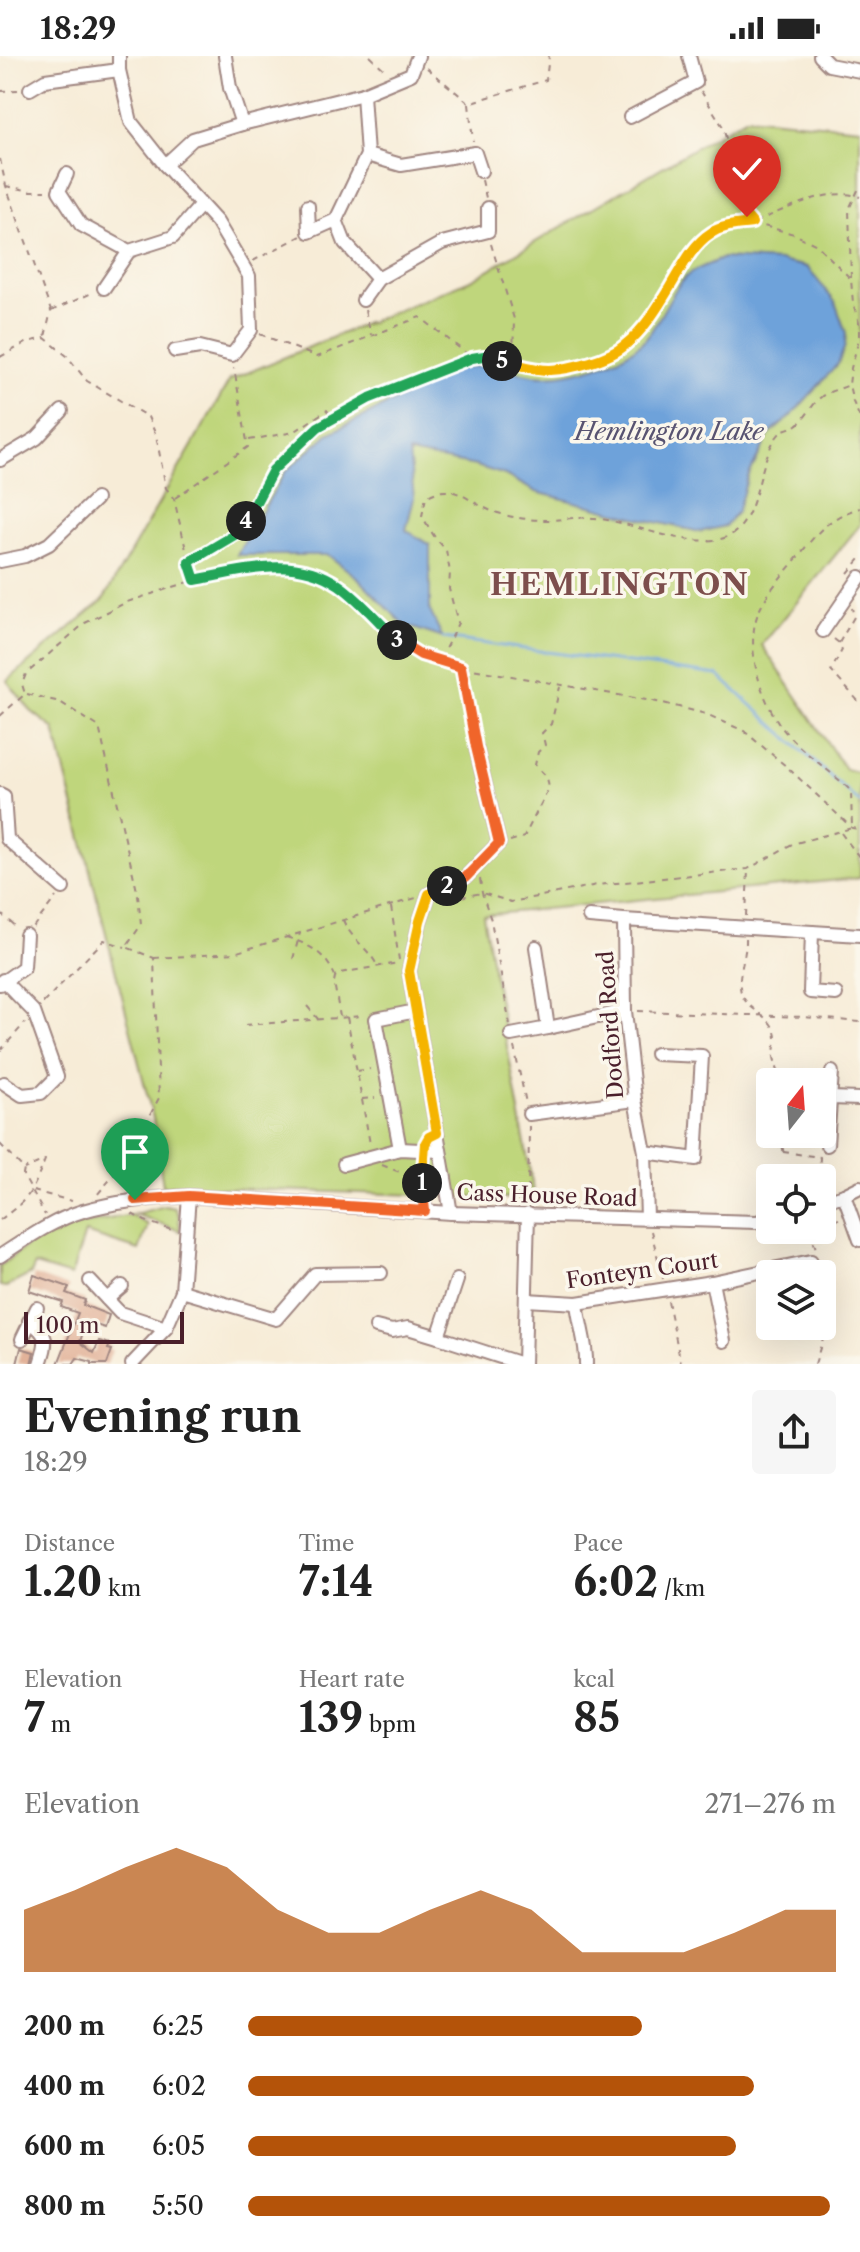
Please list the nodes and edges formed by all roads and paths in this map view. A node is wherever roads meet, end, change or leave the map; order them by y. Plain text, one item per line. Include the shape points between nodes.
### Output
1 (119, 56) edge
2 (225, 56) edge
3 (370, 56) edge
4 (549, 56) edge
5 (689, 56) edge
6 (820, 56) edge
7 (418, 58) edge
8 (119, 70) junction
9 (860, 71) edge
10 (395, 80) junction
11 (696, 82) junction
12 (30, 89) joint
13 (0, 91) edge
14 (363, 94) junction
15 (469, 103) junction
16 (630, 117) dead end
17 (242, 124) junction
18 (475, 153) junction
19 (367, 155) junction
20 (0, 159) edge
21 (165, 165) junction
22 (481, 171) joint
23 (67, 174) dead end
24 (6, 186) junction
25 (860, 186) edge
26 (59, 191) junction
27 (854, 195) junction
28 (860, 197) edge
29 (201, 205) junction
30 (308, 206) dead end
31 (488, 208) joint
32 (336, 220) junction
33 (752, 223) junction
34 (488, 231) junction
35 (309, 232) junction
36 (129, 251) junction
37 (243, 266) junction
38 (378, 279) junction
39 (851, 279) junction
40 (104, 288) joint
41 (363, 300) joint
42 (51, 311) junction
43 (251, 330) junction
44 (371, 336) junction
45 (45, 338) junction
46 (175, 351) dead end
47 (232, 355) junction
48 (0, 357) edge
49 (472, 358) junction
50 (513, 364) junction
51 (849, 385) junction
52 (62, 411) dead end
53 (332, 418) junction
54 (860, 418) edge
55 (247, 441) junction
56 (0, 460) edge
57 (96, 499) dead end
58 (174, 499) junction
59 (860, 508) edge
60 (0, 561) edge
61 (189, 562) junction
62 (860, 577) edge
63 (195, 580) junction
64 (823, 631) joint
65 (440, 661) junction
66 (461, 667) junction
67 (560, 686) junction
68 (25, 694) junction
69 (860, 703) edge
70 (0, 716) edge
71 (476, 747) joint
72 (0, 794) edge
73 (2, 818) edge
74 (852, 828) junction
75 (860, 829) edge
76 (840, 831) junction
77 (499, 843) junction
78 (860, 858) edge
79 (748, 869) junction
80 (63, 888) joint
81 (429, 894) junction
82 (0, 913) edge
83 (589, 917) dead end
84 (343, 920) junction
85 (624, 920) junction
86 (746, 928) junction
87 (812, 932) junction
88 (300, 933) junction
89 (26, 935) junction
90 (860, 935) edge
91 (286, 937) junction
92 (298, 941) junction
93 (126, 947) junction
94 (536, 947) dead end
95 (154, 958) junction
96 (293, 959) dead end
97 (412, 961) junction
98 (378, 966) junction
99 (335, 977) junction
100 (2, 982) edge
101 (836, 994) dead end
102 (307, 1006) dead end
103 (416, 1011) junction
104 (625, 1011) junction
105 (34, 1012) junction
106 (763, 1016) junction
107 (347, 1017) junction
108 (341, 1018) junction
109 (376, 1019) junction
110 (319, 1020) junction
111 (860, 1022) edge
112 (245, 1025) dead end
113 (548, 1028) junction
114 (511, 1035) dead end
115 (0, 1051) edge
116 (656, 1054) dead end
117 (779, 1068) edge
118 (370, 1069) dead end
119 (356, 1072) junction
120 (4, 1083) dead end
121 (375, 1098) dead end
122 (836, 1098) edge
123 (361, 1099) junction
124 (860, 1099) edge
125 (635, 1100) junction
126 (529, 1114) dead end
127 (0, 1144) edge
128 (783, 1148) edge
129 (400, 1149) junction
130 (424, 1150) junction
131 (440, 1151) junction
132 (645, 1152) junction
133 (372, 1157) junction
134 (344, 1164) dead end
135 (820, 1164) edge
136 (24, 1169) junction
137 (422, 1181) junction
138 (860, 1187) edge
139 (33, 1191) junction
140 (844, 1195) junction
141 (189, 1196) junction
142 (836, 1198) edge
143 (82, 1211) junction
144 (425, 1211) junction
145 (451, 1213) junction
146 (132, 1214) dead end
147 (528, 1214) junction
148 (852, 1215) junction
149 (647, 1218) junction
150 (0, 1220) edge
151 (836, 1220) edge
152 (756, 1222) edge
153 (50, 1225) junction
154 (187, 1235) junction
155 (860, 1240) edge
156 (815, 1244) edge
157 (0, 1256) edge
158 (381, 1273) dead end
159 (756, 1273) edge
160 (457, 1280) dead end
161 (90, 1281) dead end
162 (712, 1282) junction
163 (122, 1286) dead end
164 (182, 1291) junction
165 (107, 1299) junction
166 (526, 1300) junction
167 (577, 1303) junction
168 (37, 1308) dead end
169 (29, 1321) junction
170 (376, 1327) dead end
171 (166, 1328) junction
172 (438, 1337) junction
173 (22, 1339) dead end
174 (724, 1341) dead end
175 (40, 1364) edge
176 (132, 1364) edge
177 (523, 1364) edge
178 (586, 1364) edge
179 (815, 1364) edge

1 - 8 street
2 - 17 street
3 - 10 path
4 - 15 path via 546,80
5 - 11 street
6 - 9 street via 829,65
7 - 10 street via 411,74
7 - 15 path
8 - 12 street via 45,80
8 - 21 street via 131,122
10 - 14 street
11 - 16 street
11 - 33 path via 723,127
12 - 13 path
14 - 17 street
14 - 19 street
15 - 18 path
17 - 21 street via 193,139
18 - 19 street via 401,165
18 - 22 street
19 - 32 street
20 - 24 path
21 - 29 street
22 - 31 path
23 - 26 street
24 - 26 path
24 - 42 path
25 - 27 path
26 - 36 street via 81,225
27 - 28 path
27 - 33 path via 820,198
27 - 39 path via 849,209
29 - 36 street via 173,237
29 - 37 street
30 - 35 street
31 - 34 street
32 - 35 street
32 - 38 street via 345,243
33 - 39 path via 817,245
33 - 50 path via 710,233 624,347 550,370
34 - 38 street via 442,243
34 - 50 path via 514,319
35 - 37 path
36 - 40 street
37 - 43 street via 249,276
38 - 41 street
39 - 51 path via 859,339
40 - 42 path
41 - 44 path
42 - 45 path
43 - 44 path via 317,357
43 - 47 street
44 - 49 path via 420,317
45 - 48 path
45 - 58 path via 87,381 148,417 166,488
46 - 47 street via 200,347
47 - 55 path
49 - 50 path
49 - 53 path
51 - 54 path
51 - 65 path via 822,396 796,426 782,431 746,520 735,534 717,540 688,540 597,518 516,518 474,504 459,492 438,490 426,497 422,516 446,550 458,623
52 - 56 street via 37,438
53 - 55 path via 327,410 294,432
53 - 61 path via 273,470 238,533
55 - 58 path via 248,447
57 - 60 street via 49,544
58 - 61 path
59 - 74 path via 826,523 774,585 758,611 752,652 769,708 788,734 851,791
61 - 63 path
62 - 64 street
63 - 65 path via 267,566 312,572 339,585 399,642
63 - 68 path via 127,602 85,623 26,674
64 - 69 path via 842,650 831,671
65 - 66 path
66 - 67 path
66 - 71 path
67 - 74 path via 663,703 744,731
67 - 77 path via 535,765 547,777 549,788 524,837
68 - 70 path
68 - 93 path via 60,702 99,727 138,895 141,925
71 - 77 street
72 - 73 street
73 - 80 street via 7,839
74 - 75 path
74 - 76 path
76 - 78 path
76 - 79 path via 792,844
77 - 81 street via 466,877
79 - 81 path via 597,885 511,902 482,893 441,900
79 - 86 path
80 - 89 path
81 - 84 path
81 - 97 street
82 - 89 path
83 - 85 street
84 - 88 path
84 - 98 path via 350,936
85 - 86 street, Dodford Road
85 - 104 street, Dodford Road
86 - 87 street, Dodford Road
86 - 106 path via 747,953 739,983 743,998
87 - 90 street, Dodford Road
87 - 101 street via 810,992
88 - 91 path
88 - 92 path
89 - 100 street via 24,967
91 - 92 path
91 - 95 path via 234,953
92 - 96 path
92 - 99 path via 325,958
93 - 95 path
93 - 105 path via 104,940
94 - 113 street
95 - 143 path via 159,1098 126,1161
97 - 98 path
97 - 103 street
98 - 99 path
99 - 108 path
100 - 105 street
102 - 110 path
103 - 109 street
103 - 131 street
104 - 106 path
104 - 113 street
104 - 125 street, Dodford Road
105 - 115 path
105 - 120 street via 57,1077 41,1093 22,1095
106 - 111 path
106 - 117 path via 777,1036 774,1054
107 - 108 path
107 - 109 path
107 - 119 path
108 - 110 path
109 - 129 street
110 - 112 path
113 - 114 street
116 - 132 street via 702,1056 696,1159
118 - 119 path
119 - 123 path
121 - 123 path
122 - 124 street
123 - 133 path
125 - 126 street
125 - 132 street, Dodford Road
127 - 136 path
128 - 135 path via 784,1154 820,1157
129 - 130 street
129 - 133 street
130 - 131 street
130 - 137 path
131 - 145 street
132 - 149 street, Dodford Road
133 - 134 street
133 - 137 path
136 - 139 path
136 - 139 path via 45,1160
137 - 144 path
138 - 140 street
139 - 143 path via 71,1201
139 - 150 path
139 - 153 path
140 - 142 street
140 - 148 street
141 - 143 street, Cass House Road
141 - 144 street, Cass House Road
141 - 154 street
143 - 153 street, Cass House Road
144 - 145 street, Cass House Road
145 - 147 street, Cass House Road
146 - 154 path
147 - 149 street, Cass House Road
147 - 166 street
148 - 151 path
148 - 155 street
149 - 152 street, Cass House Road
153 - 157 street, Cass House Road
154 - 164 street
156 - 179 path via 835,1300
158 - 164 street via 315,1274 276,1319
159 - 162 street, Fonteyn Court
160 - 172 street
161 - 165 street
162 - 167 street, Fonteyn Court
162 - 174 street
163 - 165 street
164 - 171 street
165 - 171 street via 120,1313
166 - 167 street, Fonteyn Court
166 - 177 street
167 - 178 street
168 - 169 street
169 - 173 street
169 - 175 street via 42,1329 46,1345
170 - 172 street via 408,1328
171 - 176 street
172 - 177 street

